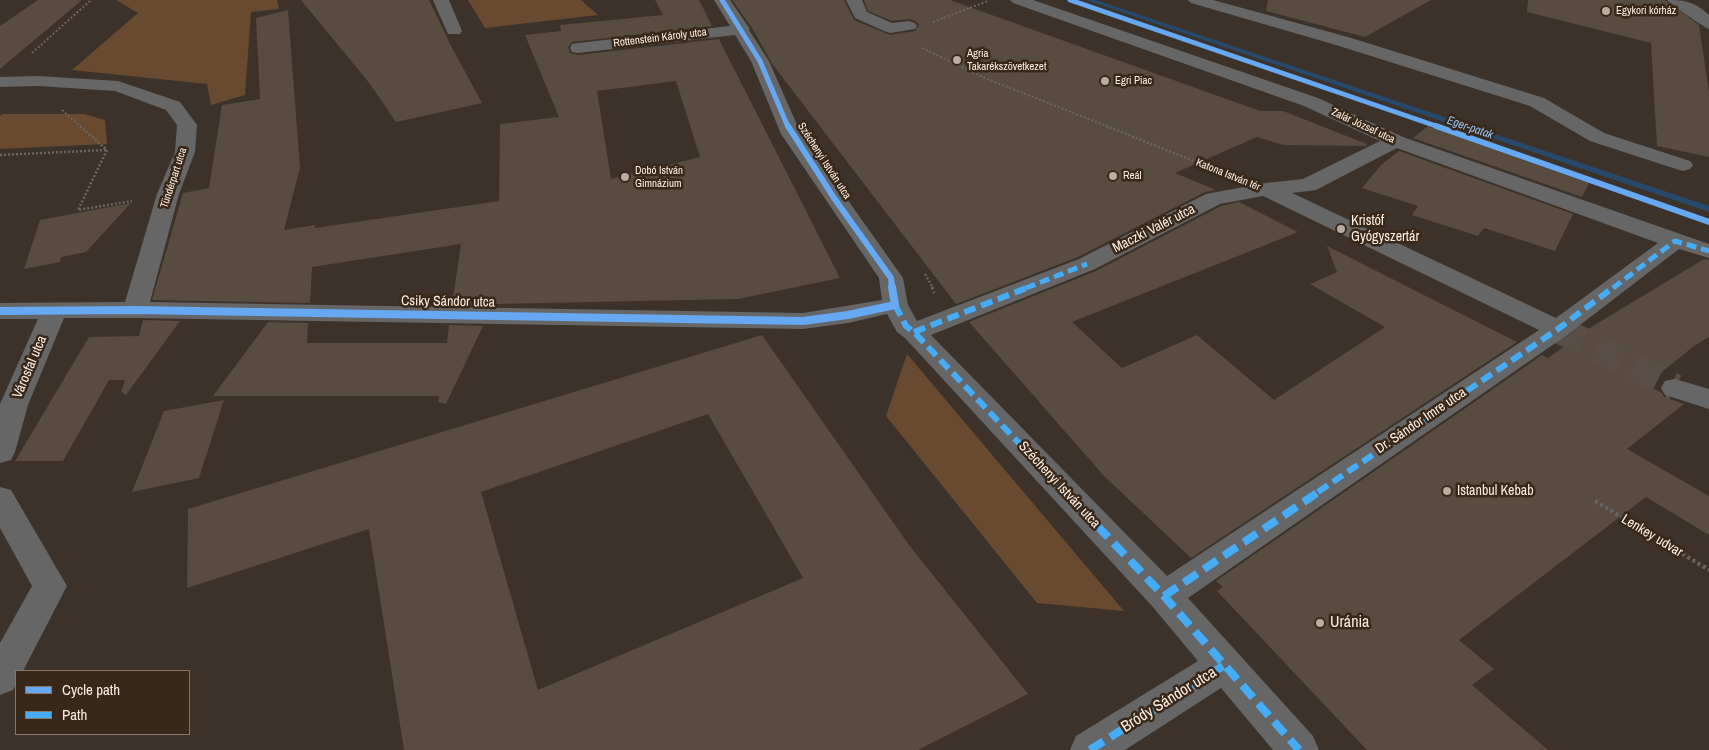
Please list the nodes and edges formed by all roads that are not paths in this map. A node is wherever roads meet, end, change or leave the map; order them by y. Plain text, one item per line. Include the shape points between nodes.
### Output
1 (441, 0) edge
2 (722, 0) edge
3 (854, 0) edge
4 (1018, 0) edge
5 (1196, 0) edge
6 (1675, 0) edge
7 (1703, 14) edge
8 (1709, 24) edge
9 (909, 26) dead end
10 (742, 29) junction
11 (454, 31) dead end
12 (578, 48) dead end
13 (4, 85) edge
14 (1396, 141) junction
15 (1683, 165) dead end
16 (1266, 189) junction
17 (1709, 238) edge
18 (1675, 241) junction
19 (1709, 251) edge
20 (895, 305) junction
21 (136, 310) junction
22 (0, 311) edge
23 (54, 312) junction
24 (1558, 329) junction
25 (914, 332) junction
26 (1675, 388) tunnel mouth
27 (1709, 399) edge
28 (0, 452) edge
29 (0, 499) edge
30 (1164, 596) junction
31 (1224, 666) junction
32 (0, 678) edge
33 (1090, 750) edge
34 (1299, 750) edge

1 - 11 street
2 - 10 street, Széchenyi István utca
3 - 9 street via 860,15 890,28
4 - 14 street, Zalár József utca via 1047,15 1311,102
5 - 15 street via 1342,41 1537,102 1596,137
6 - 7 street
7 - 8 street
10 - 12 street, Rottenstein Károly utca
10 - 20 street, Széchenyi István utca via 760,61 791,134 891,278
13 - 21 street, Tündérpart utca via 84,83 118,86 173,106 187,125 185,152 168,194
14 - 16 street, Maczki Valér utca via 1308,185
14 - 18 street, Zalár József utca
16 - 24 street, Katona István tér
16 - 25 street, Maczki Valér utca via 1214,199 1087,264
17 - 18 street via 1702,242
18 - 19 street, Zalár József utca
18 - 24 street, Dr. Sándor Imre utca
20 - 21 street, Csiky Sándor utca via 803,321
20 - 25 street, Széchenyi István utca via 906,326
21 - 23 street, Csiky Sándor utca
22 - 23 street, Csiky Sándor utca
23 - 28 street, Városfal utca via 14,405
24 - 30 street, Dr. Sándor Imre utca
25 - 30 street, Széchenyi István utca
26 - 27 street
29 - 32 street via 50,586
30 - 31 street, Széchenyi István utca
31 - 33 street, Bródy Sándor utca
31 - 34 street, Széchenyi István utca

